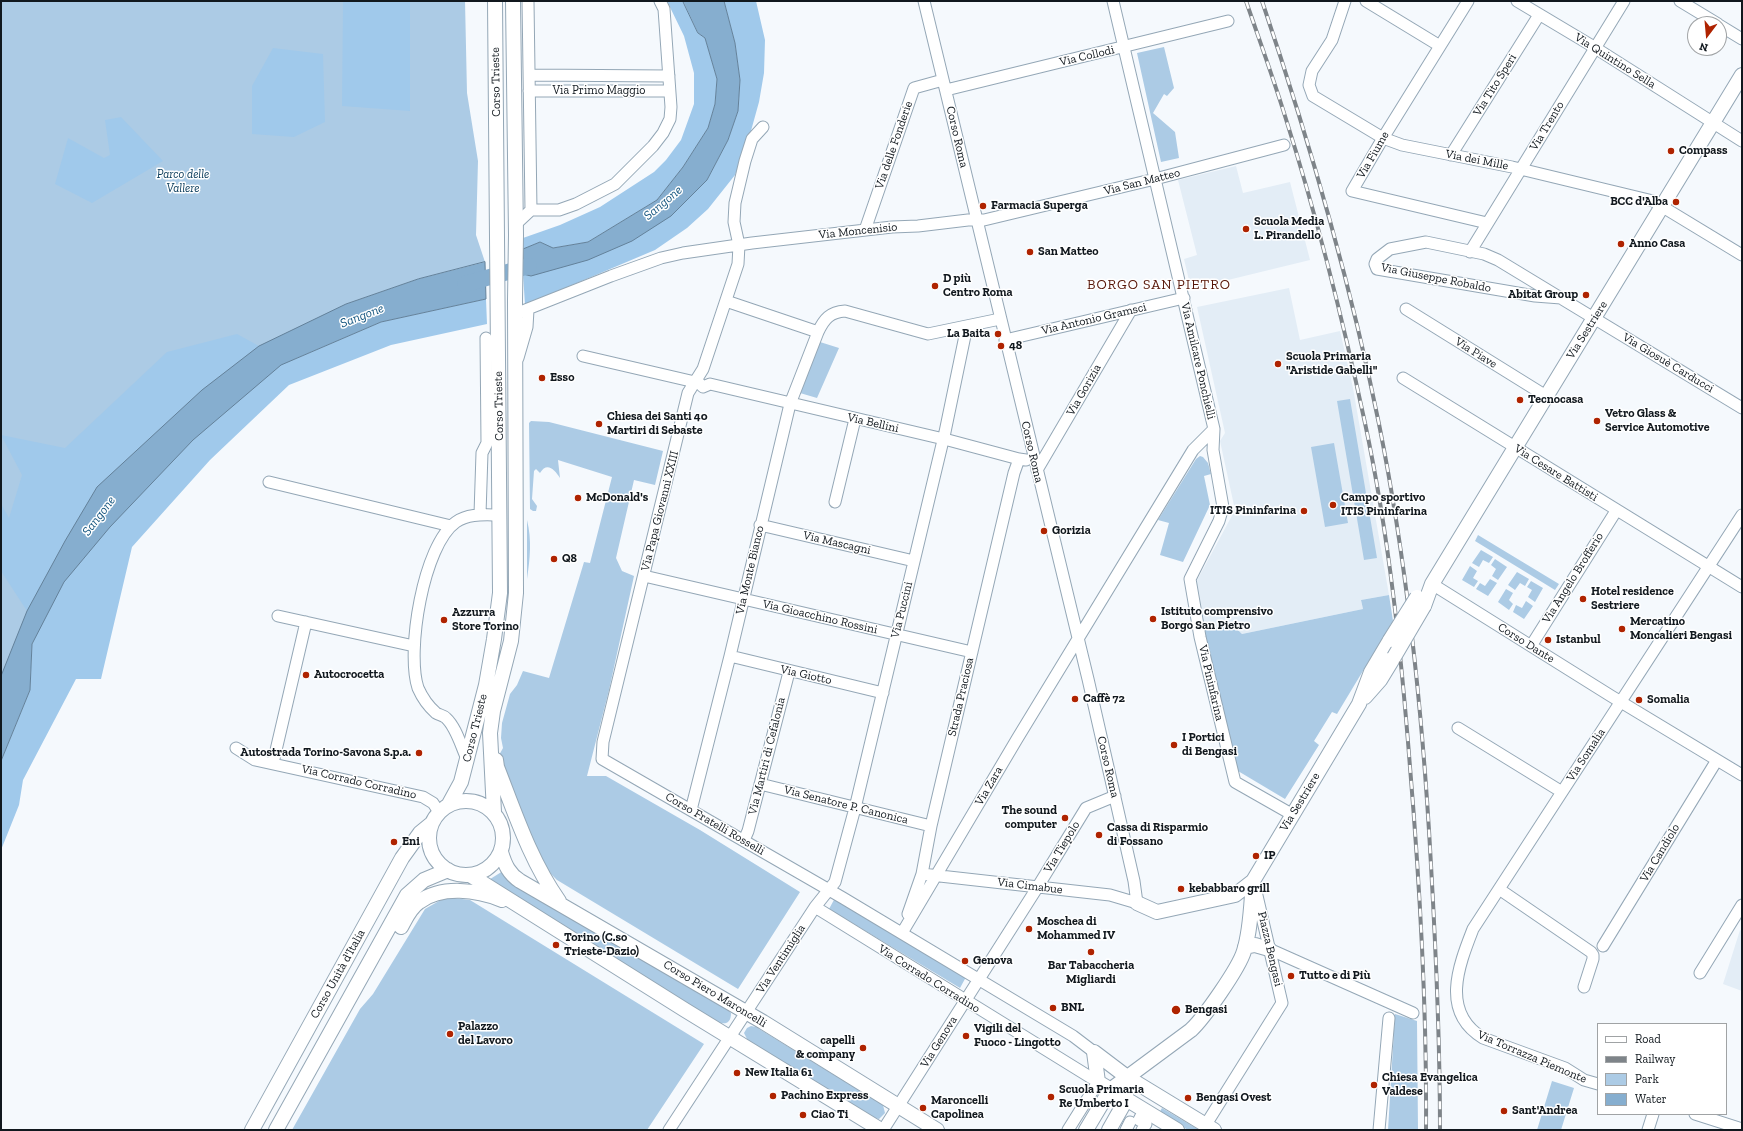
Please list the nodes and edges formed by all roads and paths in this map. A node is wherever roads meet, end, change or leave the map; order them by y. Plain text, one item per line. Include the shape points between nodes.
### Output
1 (495, 1) edge
2 (513, 1) edge
3 (528, 1) edge
4 (660, 1) edge
5 (924, 1) edge
6 (1113, 1) edge
7 (1345, 1) edge
8 (1366, 1) edge
9 (1468, 1) edge
10 (1517, 1) edge
11 (1624, 1) edge
12 (1680, 1) edge
13 (1539, 15) junction
14 (1705, 16) edge
15 (1228, 21) dead end
16 (1727, 30) edge
17 (1742, 39) edge
18 (1440, 46) junction
19 (1124, 47) junction
20 (1595, 48) junction
21 (529, 75) junction
22 (1742, 75) edge
23 (669, 76) junction
24 (945, 85) junction
25 (530, 91) junction
26 (669, 91) junction
27 (1713, 123) junction
28 (763, 127) dead end
29 (1383, 138) junction
30 (1742, 141) edge
31 (1284, 144) dead end
32 (1451, 155) junction
33 (1521, 169) junction
34 (1156, 179) junction
35 (1662, 205) junction
36 (531, 210) junction
37 (976, 220) junction
38 (1487, 223) junction
39 (516, 229) junction
40 (865, 230) junction
41 (739, 245) junction
42 (1470, 252) junction
43 (1742, 256) edge
44 (1184, 298) junction
45 (1561, 298) junction
46 (726, 301) junction
47 (528, 310) junction
48 (1131, 310) junction
49 (1406, 310) dead end
50 (515, 314) junction
51 (1595, 318) junction
52 (1000, 319) junction
53 (967, 326) junction
54 (818, 332) junction
55 (486, 338) dead end
56 (1005, 340) junction
57 (584, 356) dead end
58 (515, 365) junction
59 (1403, 378) dead end
60 (702, 383) junction
61 (1546, 396) junction
62 (790, 404) junction
63 (1742, 408) edge
64 (855, 419) junction
65 (1214, 429) junction
66 (944, 439) junction
67 (1515, 447) junction
68 (1019, 460) junction
69 (1036, 464) junction
70 (269, 482) dead end
71 (835, 502) dead end
72 (1616, 511) junction
73 (480, 514) junction
74 (500, 515) junction
75 (1742, 515) edge
76 (760, 525) junction
77 (451, 526) junction
78 (914, 562) junction
79 (1709, 567) junction
80 (644, 576) junction
81 (1432, 584) junction
82 (1742, 587) edge
83 (743, 598) junction
84 (1420, 601) junction
85 (278, 616) dead end
86 (306, 622) junction
87 (896, 635) junction
88 (1078, 640) junction
89 (414, 646) junction
90 (1531, 646) junction
91 (972, 652) junction
92 (730, 656) junction
93 (789, 672) junction
94 (883, 693) junction
95 (1621, 701) junction
96 (1359, 704) junction
97 (1458, 728) dead end
98 (490, 733) junction
99 (236, 748) dead end
100 (467, 759) junction
101 (602, 759) joint
102 (1717, 760) junction
103 (273, 763) junction
104 (1742, 775) edge
105 (760, 784) junction
106 (1562, 792) junction
107 (1115, 796) junction
108 (444, 808) junction
109 (855, 808) junction
110 (691, 810) junction
111 (494, 812) junction
112 (1293, 815) junction
113 (431, 824) junction
114 (931, 826) junction
115 (744, 840) junction
116 (501, 852) junction
117 (448, 870) junction
118 (922, 874) junction
119 (470, 875) junction
120 (937, 876) junction
121 (1253, 881) junction
122 (1037, 888) junction
123 (1499, 889) junction
124 (828, 890) junction
125 (1137, 903) junction
126 (1742, 904) edge
127 (562, 905) junction
128 (815, 907) junction
129 (522, 909) junction
130 (1020, 913) joint
131 (902, 934) junction
132 (1603, 946) dead end
133 (1245, 947) junction
134 (1269, 949) junction
135 (1700, 973) dead end
136 (979, 980) junction
137 (1584, 987) dead end
138 (353, 991) junction
139 (965, 1001) junction
140 (1458, 1006) joint
141 (746, 1012) junction
142 (1412, 1013) dead end
143 (1389, 1018) dead end
144 (730, 1038) junction
145 (1094, 1052) junction
146 (1112, 1066) junction
147 (1127, 1077) junction
148 (1597, 1084) edge
149 (1104, 1086) junction
150 (1126, 1100) junction
151 (898, 1107) junction
152 (1653, 1115) edge
153 (1698, 1115) edge
154 (1210, 1128) edge
155 (1742, 1129) edge
156 (252, 1130) edge
157 (276, 1130) edge
158 (669, 1130) edge
159 (882, 1130) edge
160 (937, 1130) edge
161 (1068, 1130) edge
162 (1086, 1130) edge
163 (1109, 1130) edge
164 (1177, 1130) edge
165 (1379, 1130) edge
166 (1648, 1130) edge

1 - 74 main road, Corso Trieste
2 - 39 main road, Corso Trieste
3 - 21 street
4 - 23 street via 664,9
5 - 24 street, Corso Roma
6 - 19 street, Via Amilcare Ponchielli
7 - 29 street, Via dei Mille via 1332,40 1312,71 1309,85 1313,96
8 - 18 street
9 - 18 street, Via Fiume
10 - 13 street, Via Quintino Sella
11 - 20 street, Via Trento
12 - 14 street
13 - 20 street, Via Quintino Sella
13 - 32 street, Via Tito Speri
15 - 19 street, Via Collodi
16 - 17 street
18 - 29 street, Via Fiume
19 - 24 street, Via Collodi
19 - 34 street, Via Amilcare Ponchielli
20 - 27 street, Via Quintino Sella
20 - 33 street, Via Trento
21 - 23 street, Via Primo Maggio
21 - 25 street
22 - 27 main road, Via Sestriere
23 - 26 street
24 - 37 street, Corso Roma
24 - 40 street, Via delle Fonderie via 914,88
25 - 26 street, Via Primo Maggio
25 - 36 street
26 - 36 street via 670,119 663,134 615,184 559,210
27 - 30 street, Via Quintino Sella
27 - 35 main road, Via Sestriere
28 - 41 street via 752,139 735,203 734,222
29 - 32 street, Via dei Mille via 1402,145
29 - 38 street, Via Fiume via 1352,192
31 - 34 street, Via San Matteo
32 - 33 street, Via dei Mille
33 - 35 street, Via dei Mille
33 - 38 street, Via Trento
34 - 37 street, Via San Matteo
34 - 44 street, Via Amilcare Ponchielli
35 - 43 street, Via dei Mille
35 - 51 main road, Via Sestriere
36 - 39 street
37 - 40 street, Via Moncenisio
37 - 52 street, Corso Roma
38 - 42 street, Via Trento
39 - 50 main road, Corso Trieste
40 - 41 street, Via Moncenisio
41 - 46 street, Via Papa Giovanni XXIII via 738,264
41 - 47 street, Via Moncenisio via 661,258
42 - 45 street, Via Giuseppe Robaldo via 1498,260
42 - 45 street, Via Giuseppe Robaldo via 1426,242 1390,249 1377,259 1375,264 1377,269 1535,296
44 - 48 street, Via Antonio Gramsci
44 - 65 street, Via Amilcare Ponchielli
45 - 51 street, Via Giuseppe Robaldo
46 - 54 street
46 - 60 street, Via Papa Giovanni XXIII via 703,369
47 - 50 street, Via Moncenisio
47 - 58 street via 527,327
48 - 56 street, Via Antonio Gramsci
48 - 69 street, Via Gorizia
49 - 61 street, Via Piave
50 - 58 main road, Corso Trieste
51 - 61 main road, Via Sestriere
51 - 63 street, Via Giosuè Carducci
52 - 53 street, Via Monte Bianco
52 - 56 street, Corso Roma
53 - 54 street, Via Monte Bianco via 928,334 845,311 829,316 823,321
53 - 66 street, Via Puccini
54 - 62 street, Via Monte Bianco
55 - 73 street via 487,442 482,453
56 - 69 street, Corso Roma
57 - 60 street, Via Bellini
58 - 98 main road, Corso Trieste via 516,593 510,641
59 - 67 street, Via Cesare Battisti
60 - 62 street, Via Bellini
60 - 80 street, Via Papa Giovanni XXIII via 688,392
61 - 67 main road, Via Sestriere
62 - 64 street, Via Bellini
62 - 76 street, Via Monte Bianco
64 - 66 street, Via Bellini
64 - 71 street
65 - 88 street, Via Amilcare Ponchielli via 1193,450
65 - 112 street, Via Pininfarina via 1213,450 1223,507 1219,521 1190,579 1200,637 1235,782
66 - 68 street, Via Bellini
66 - 78 street, Via Puccini
67 - 72 street, Via Cesare Battisti
67 - 81 main road, Via Sestriere
68 - 69 street, Via Bellini
68 - 91 street, Strada Praciosa
69 - 88 street, Corso Roma
70 - 77 street
72 - 79 street, Via Cesare Battisti
72 - 90 street, Via Angelo Brofferio
73 - 74 street
73 - 77 street via 467,517
74 - 100 main road, Corso Trieste via 500,593 494,639 486,685
75 - 79 street, Via Somalia
76 - 78 street, Via Mascagni
76 - 83 street, Via Monte Bianco
77 - 89 street via 444,534 430,563 420,604
78 - 87 street, Via Puccini
79 - 82 street, Via Cesare Battisti
79 - 95 street, Via Somalia
80 - 83 street, Via Gioacchino Rossini
80 - 101 street, Via Papa Giovanni XXIII via 603,742
81 - 84 main road, Via Sestriere
81 - 90 street, Corso Dante
83 - 87 street, Via Gioacchino Rossini
83 - 92 street, Via Monte Bianco
84 - 96 main road, Via Sestriere, bridge via 1394,657 1380,680
84 - 96 main road, Via Sestriere, bridge via 1390,640 1371,672
85 - 86 street
86 - 89 street
86 - 103 street
87 - 91 street, Via Gioacchino Rossini
87 - 94 street, Via Puccini
88 - 107 street, Corso Roma
88 - 120 street, Via Zara
89 - 100 street via 414,663 422,698 436,713 446,718
90 - 95 street, Corso Dante
91 - 114 street, Strada Praciosa
92 - 93 street, Via Giotto
92 - 110 street, Via Monte Bianco
93 - 94 street, Via Giotto
93 - 105 street, Via Martiri di Cefalonia
94 - 109 street, Via Puccini
95 - 102 street
95 - 106 street, Via Somalia
96 - 112 main road, Via Sestriere
97 - 106 street
98 - 111 main road, Corso Trieste
98 - 127 main road via 497,767 532,857
99 - 103 street, Via Corrado Corradino via 255,760
100 - 108 main road, Corso Trieste via 461,782
101 - 110 street, Corso Fratelli Rosselli
102 - 104 street
102 - 132 street, Via Candiolo
103 - 108 street, Via Corrado Corradino via 423,797
105 - 109 street, Via Senatore P. Canonica
105 - 115 street, Via Martiri di Cefalonia
106 - 123 street, Via Somalia
107 - 122 street, Via Tiepolo via 1086,808
107 - 125 street, Corso Roma
108 - 111 main road via 457,801 473,801
108 - 113 main road
109 - 114 street, Via Senatore P. Canonica
109 - 124 street, Via Puccini via 835,882
110 - 115 street, Corso Fratelli Rosselli
111 - 116 main road via 504,833
112 - 121 main road, Via Sestriere
113 - 117 main road via 428,835 431,852 440,865
113 - 156 main road, Corso Unità d'Italia via 420,833 402,858
114 - 118 street, Strada Praciosa
115 - 124 street, Corso Fratelli Rosselli
116 - 119 main road via 493,864 484,871
116 - 127 main road, Corso Piero Maroncelli via 512,876
117 - 119 main road via 460,875
117 - 138 main road, Corso Unità d'Italia via 424,880 407,896
118 - 120 street, Via Cimabue
118 - 131 street, Strada Praciosa
119 - 129 main road
120 - 122 street, Via Cimabue
120 - 131 street, Via Zara
121 - 125 main road, Via Sestriere via 1235,895 1157,912
121 - 133 main road, Piazza Bengasi
121 - 134 street, Piazza Bengasi
122 - 125 street, Via Cimabue via 1110,895
122 - 130 street, Via Tiepolo
123 - 137 street via 1591,952 1593,959
123 - 140 street, Via Somalia via 1473,929 1465,951 1457,976
124 - 128 street, Via Ventimiglia
124 - 131 street, Via Corrado Corradino
126 - 135 street
127 - 141 main road, Corso Piero Maroncelli
128 - 139 street, Via Corrado Corradino
128 - 141 street, Via Ventimiglia
129 - 138 main road via 494,897 473,893 451,891 434,894 419,902 410,911 370,978
129 - 144 main road
130 - 136 street, Via Genova
131 - 136 street, Via Corrado Corradino
133 - 134 main road via 1255,945
133 - 147 main road, Piazza Bengasi via 1239,963 1198,1024
134 - 142 street
134 - 154 street, Piazza Bengasi via 1282,1003
136 - 139 street, Via Genova
136 - 145 street, Via Corrado Corradino via 1073,1036
138 - 157 main road, Corso Unità d'Italia
139 - 149 street, Via Corrado Corradino
139 - 151 street, Via Genova
140 - 148 street, Via Torrazza Piemonte via 1469,1028 1483,1038 1565,1068 1584,1080
141 - 144 street, Via Ventimiglia
141 - 151 main road, Corso Piero Maroncelli
143 - 165 street
144 - 158 street, Via Ventimiglia
144 - 159 main road
145 - 146 main road, Piazza Bengasi
145 - 149 main road
146 - 147 main road, Piazza Bengasi
146 - 149 main road
147 - 149 main road
147 - 150 main road
147 - 154 main road, Piazza Bengasi
149 - 150 main road, Via Corrado Corradino
149 - 161 street
149 - 162 main road
150 - 163 main road
150 - 164 main road
151 - 159 street, Via Genova
151 - 160 main road, Corso Piero Maroncelli
152 - 166 street
153 - 155 street

